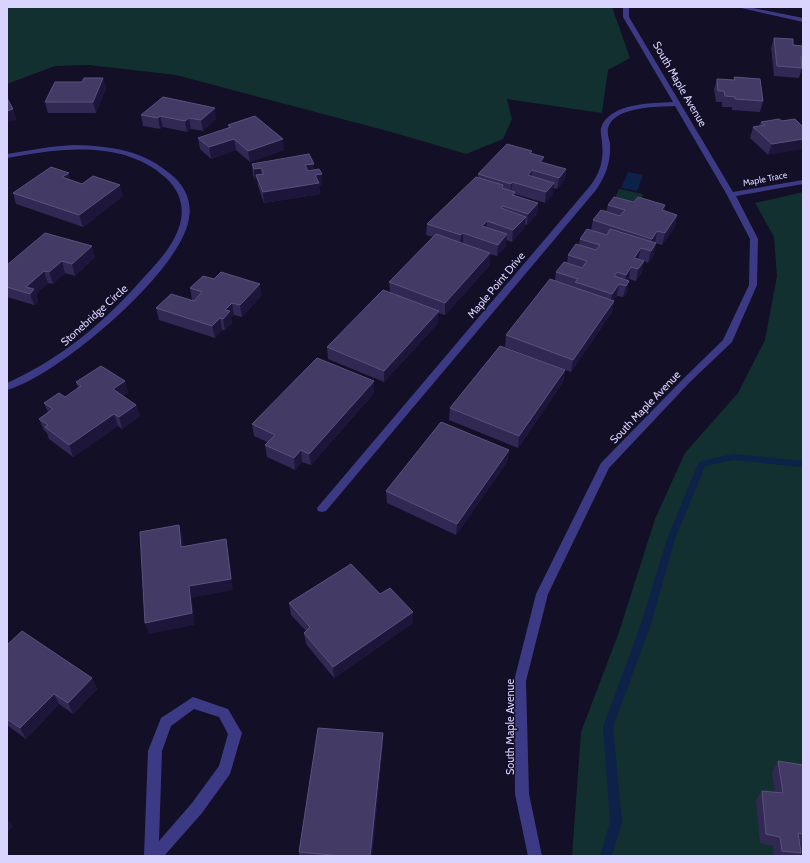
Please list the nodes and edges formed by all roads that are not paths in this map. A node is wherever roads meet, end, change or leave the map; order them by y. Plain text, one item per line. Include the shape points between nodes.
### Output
1 (626, 7) edge
2 (740, 7) edge
3 (803, 20) edge
4 (678, 104) junction
5 (7, 156) edge
6 (803, 182) edge
7 (731, 195) junction
8 (7, 387) edge
9 (322, 508) dead end
10 (151, 856) edge
11 (155, 856) edge
12 (535, 856) edge

1 - 4 street, South Maple Avenue via 626,16
2 - 3 street
4 - 7 street, South Maple Avenue
4 - 9 street, Maple Point Drive via 628,108 612,117 605,128 607,159 604,174
5 - 8 street, Stonebridge Circle via 52,148 98,148 138,157 155,164 169,174 185,199 187,212 182,230 173,247 114,314 64,356
6 - 7 street, Maple Trace
7 - 12 street, South Maple Avenue via 754,239 754,247 752,284 727,342 605,466 542,594 520,681 522,794
10 - 11 street via 155,751 166,722 193,703 223,713 235,734 225,769 197,808

